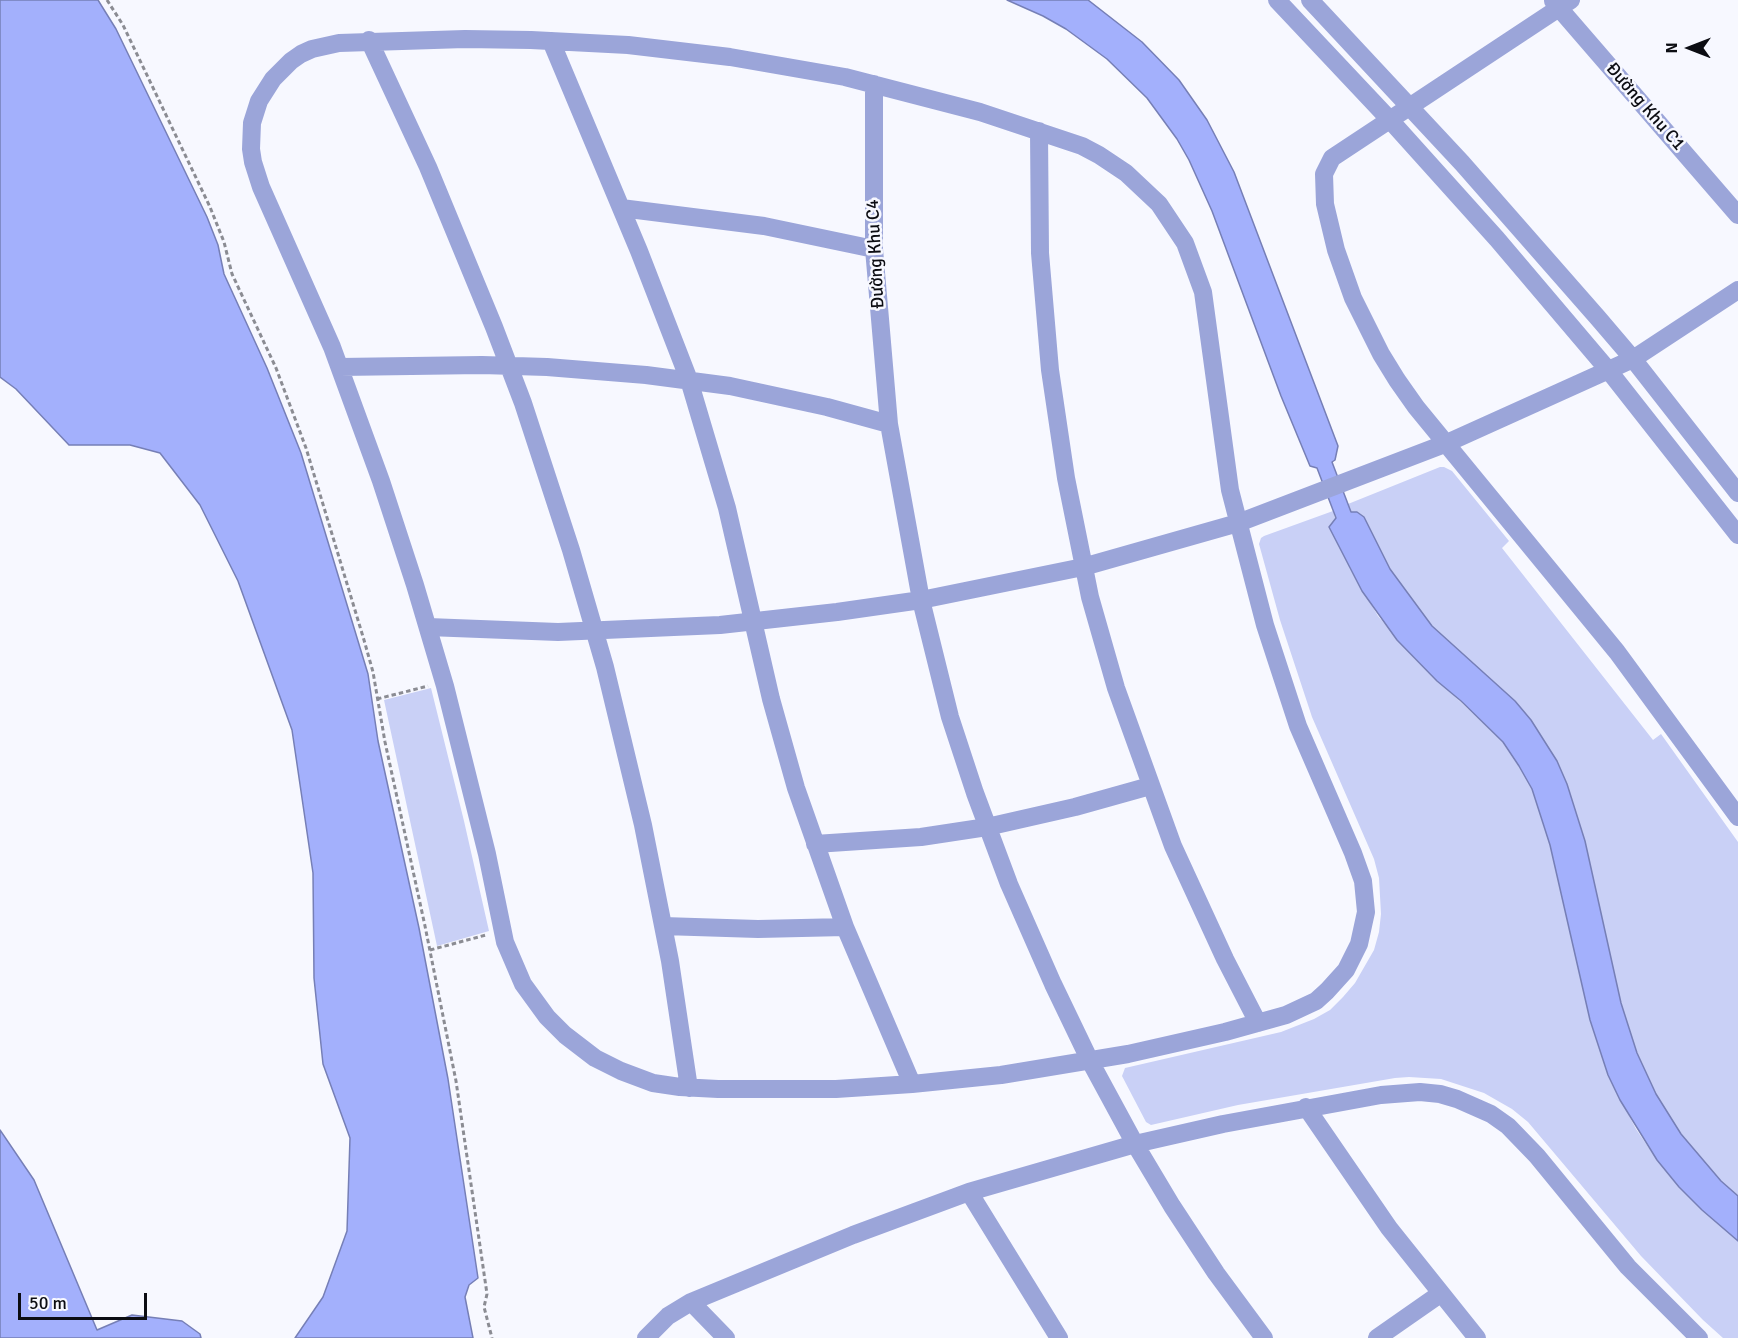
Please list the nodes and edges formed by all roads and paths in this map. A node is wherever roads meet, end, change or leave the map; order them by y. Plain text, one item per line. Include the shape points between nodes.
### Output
1 (107, 0) edge
2 (1277, 0) edge
3 (1310, 0) edge
4 (1561, 3) edge
5 (369, 40) junction
6 (550, 41) junction
7 (874, 84) junction
8 (1411, 107) junction
9 (1390, 120) junction
10 (1039, 131) junction
11 (621, 208) junction
12 (1738, 215) edge
13 (874, 249) junction
14 (1738, 290) edge
15 (1633, 359) junction
16 (509, 366) junction
17 (340, 368) junction
18 (1609, 371) junction
19 (688, 380) junction
20 (889, 424) junction
21 (1448, 443) junction
22 (1738, 493) edge
23 (1238, 523) junction
24 (1738, 535) edge
25 (1083, 567) junction
26 (921, 600) junction
27 (754, 622) junction
28 (428, 627) junction
29 (595, 632) junction
30 (433, 684) dead end
31 (377, 699) junction
32 (1150, 786) junction
33 (1738, 817) edge
34 (987, 827) junction
35 (815, 844) junction
36 (663, 927) junction
37 (844, 927) junction
38 (493, 933) dead end
39 (430, 950) junction
40 (1258, 1023) junction
41 (1090, 1061) junction
42 (912, 1084) junction
43 (689, 1088) junction
44 (1306, 1107) junction
45 (1135, 1144) junction
46 (969, 1192) junction
47 (1440, 1294) junction
48 (691, 1302) junction
49 (1051, 1336) edge
50 (492, 1338) edge
51 (646, 1338) edge
52 (726, 1338) edge
53 (1264, 1338) edge
54 (1377, 1338) edge
55 (1477, 1338) edge
56 (1700, 1338) edge

1 - 31 path via 123,25 210,207 232,273 276,368 306,448 367,651
2 - 9 street
3 - 8 street
4 - 8 street
4 - 12 street, Đường Khu C1
5 - 6 street
5 - 16 street via 428,167
5 - 17 street via 326,45 291,61 266,88 252,123 256,175
6 - 7 street via 730,57
6 - 11 street
7 - 10 street
7 - 13 street, Đường Khu C4
8 - 9 street
8 - 15 street
9 - 18 street
9 - 21 street via 1329,162 1324,174 1325,204 1347,282 1373,340 1406,393
10 - 23 street via 1100,155 1137,182 1159,204 1185,243 1203,292 1223,446
10 - 25 street via 1040,253 1050,370
11 - 13 street via 764,226
11 - 19 street
13 - 20 street, Đường Khu C4
14 - 15 street
15 - 18 street
15 - 22 street
16 - 17 street
16 - 19 street
16 - 29 street
17 - 28 street
18 - 21 street
18 - 24 street
19 - 20 street via 778,396
19 - 27 street via 716,467
20 - 26 street, Đường Khu C4
21 - 23 street
21 - 33 street via 1617,652
23 - 25 street
23 - 40 street via 1287,695 1359,867 1366,896 1359,944 1337,981 1303,1009
25 - 26 street
25 - 32 street via 1116,688
26 - 27 street
26 - 34 street, Đường Khu C4 via 950,717
27 - 29 street
27 - 35 street via 784,746
28 - 29 street
28 - 43 street via 505,942 523,984 555,1026 595,1058 636,1077
29 - 36 street via 633,777
30 - 31 path
31 - 39 path
32 - 34 street
32 - 40 street via 1206,919
34 - 35 street via 921,837
34 - 41 street, Đường Khu C4 via 1033,940
35 - 37 street
36 - 37 street
36 - 43 street
37 - 42 street
38 - 39 path
39 - 50 path via 456,1081 487,1294 484,1306
40 - 41 street
41 - 42 street
41 - 45 street, Đường Khu C4
42 - 43 street via 814,1090
44 - 45 street
44 - 47 street via 1389,1228
44 - 56 street via 1420,1092 1457,1099 1491,1114 1523,1139 1628,1267
45 - 46 street
45 - 53 street, Đường Khu C4 via 1216,1273
46 - 48 street
46 - 49 street
47 - 54 street
47 - 55 street
48 - 51 street via 668,1316
48 - 52 street

